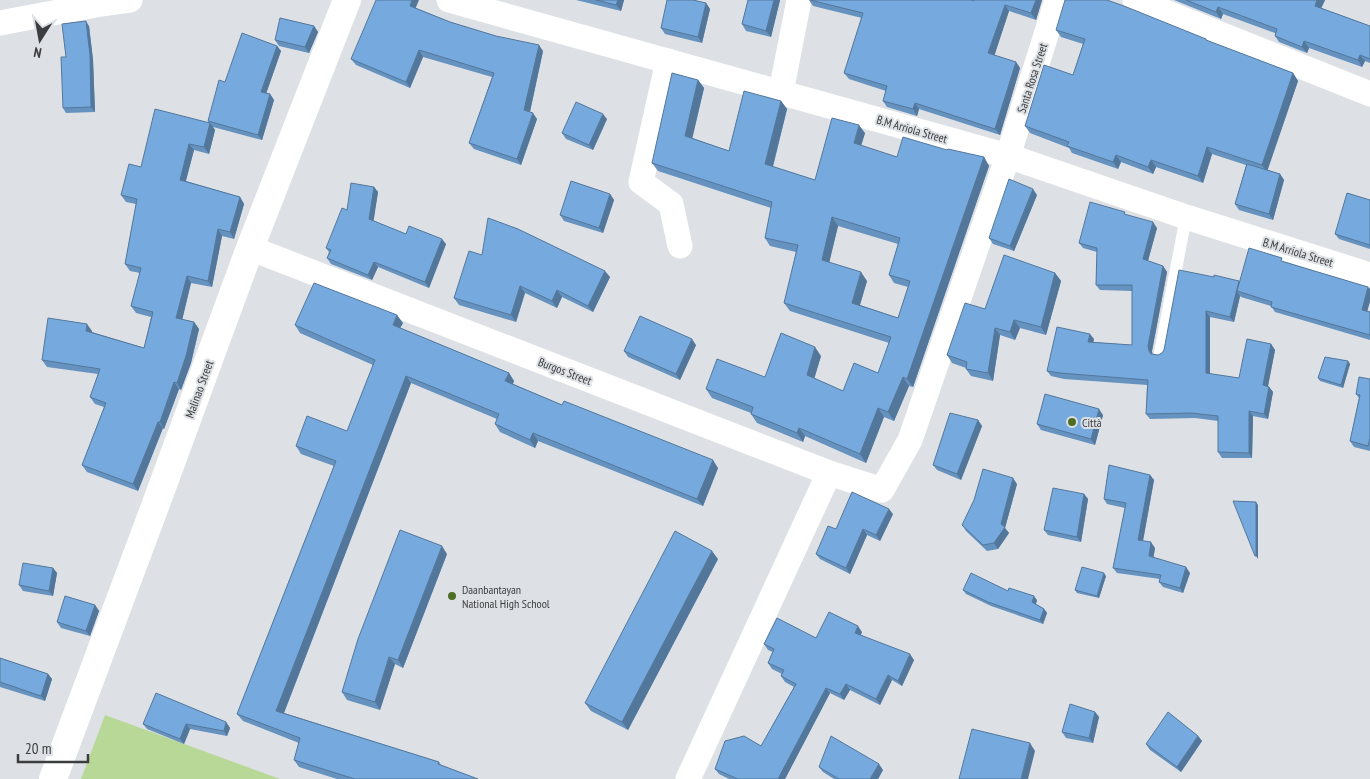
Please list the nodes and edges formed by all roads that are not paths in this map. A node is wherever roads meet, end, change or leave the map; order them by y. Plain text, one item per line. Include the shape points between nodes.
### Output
1 (130, 0) edge
2 (347, 0) edge
3 (449, 0) edge
4 (799, 0) edge
5 (1057, 0) edge
6 (1135, 0) edge
7 (0, 23) edge
8 (668, 61) junction
9 (781, 92) junction
10 (1370, 94) edge
11 (1008, 156) junction
12 (1186, 217) junction
13 (680, 246) dead end
14 (250, 248) junction
15 (1370, 274) edge
16 (1160, 353) edge
17 (828, 473) junction
18 (882, 490) joint
19 (54, 779) edge
20 (688, 779) edge

1 - 7 street
2 - 14 main road, Malinao Street
3 - 8 street, B.M Arriola Street
4 - 9 street
5 - 11 street, Santa Rosa Street
6 - 10 street
8 - 9 street, B.M Arriola Street
8 - 13 street via 641,182 671,204
9 - 11 street, B.M Arriola Street
11 - 12 street, B.M Arriola Street
11 - 18 street, Santa Rosa Street via 910,440
12 - 15 street, B.M Arriola Street
12 - 16 lane
14 - 17 street, Burgos Street
14 - 19 main road, Malinao Street
17 - 18 street, Burgos Street
17 - 20 street

